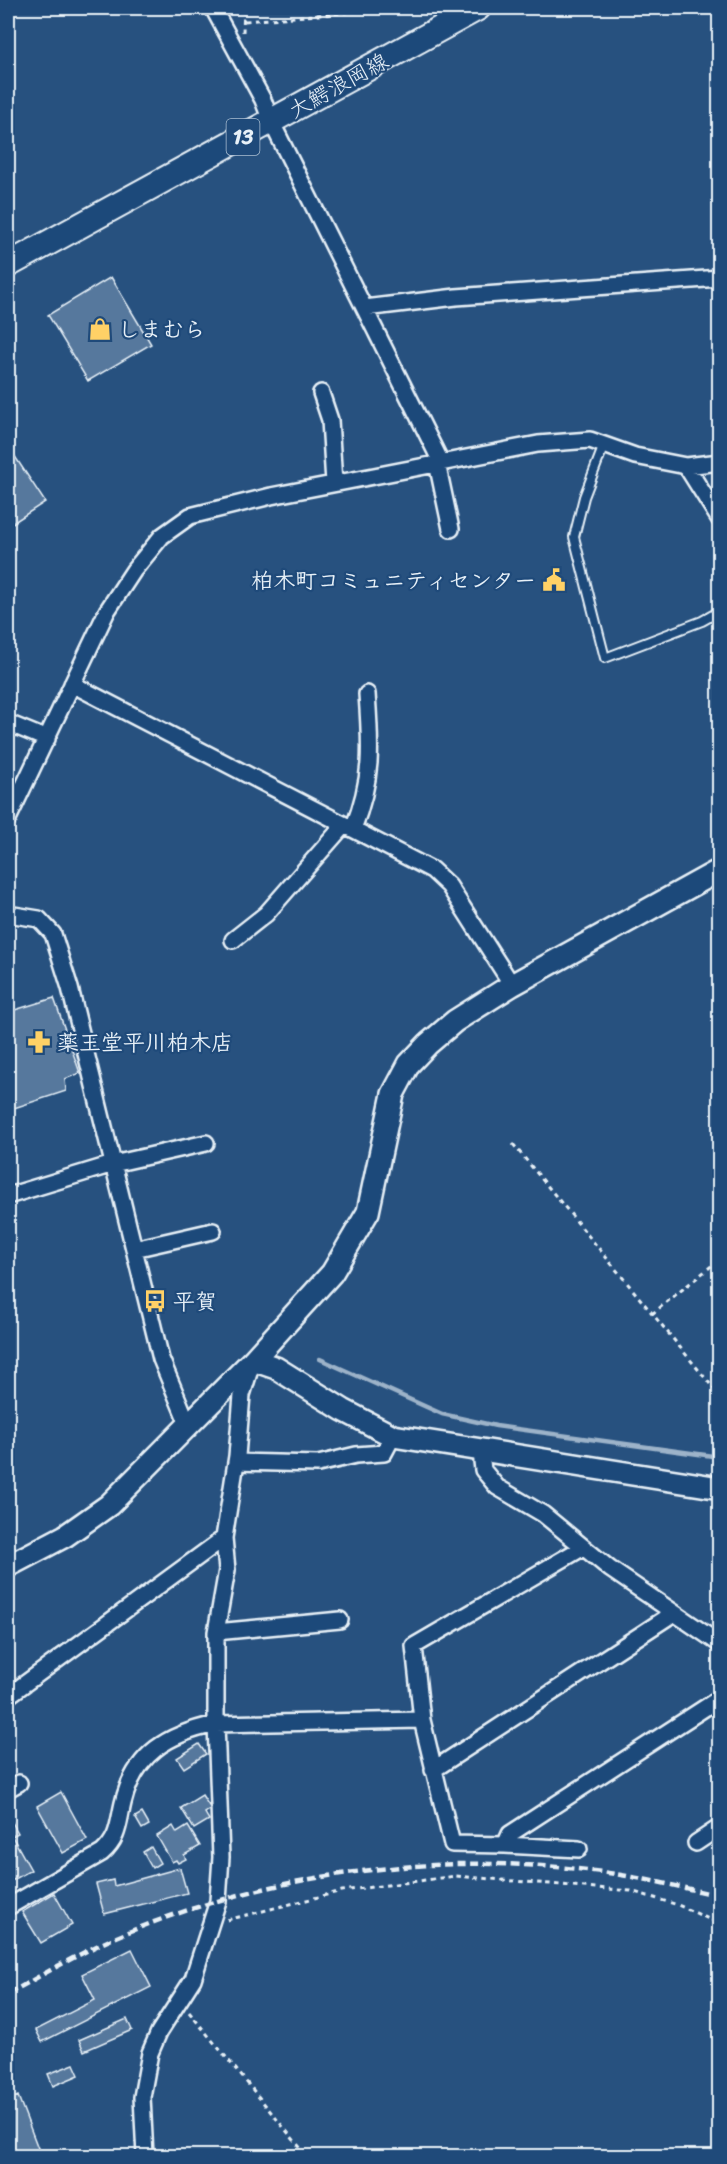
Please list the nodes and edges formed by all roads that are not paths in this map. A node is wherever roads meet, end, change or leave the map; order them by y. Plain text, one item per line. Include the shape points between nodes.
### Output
1 (213, 8) edge
2 (478, 8) edge
3 (271, 121) junction
4 (8, 265) edge
5 (720, 278) edge
6 (365, 308) junction
7 (321, 393) dead end
8 (604, 445) junction
9 (720, 462) edge
10 (439, 463) junction
11 (686, 466) junction
12 (334, 483) junction
13 (720, 520) edge
14 (451, 529) dead end
15 (720, 611) edge
16 (72, 684) junction
17 (367, 694) dead end
18 (8, 723) edge
19 (47, 739) junction
20 (8, 819) edge
21 (348, 827) junction
22 (720, 870) edge
23 (8, 914) edge
24 (233, 940) dead end
25 (512, 985) junction
26 (206, 1143) dead end
27 (113, 1164) junction
28 (11, 1195) dead end
29 (213, 1231) dead end
30 (134, 1249) junction
31 (253, 1360) junction
32 (188, 1424) junction
33 (393, 1436) junction
34 (481, 1452) junction
35 (236, 1462) junction
36 (720, 1488) edge
37 (224, 1538) junction
38 (582, 1548) junction
39 (8, 1566) edge
40 (674, 1613) junction
41 (339, 1620) dead end
42 (216, 1632) junction
43 (719, 1644) edge
44 (8, 1696) edge
45 (720, 1698) edge
46 (422, 1720) junction
47 (216, 1724) junction
48 (433, 1770) junction
49 (720, 1827) edge
50 (696, 1843) dead end
51 (505, 1845) junction
52 (579, 1849) dead end
53 (8, 1907) edge
54 (145, 2157) edge

1 - 3 street
2 - 3 main road, 大鰐浪岡線 / 13
3 - 4 main road, 大鰐浪岡線 / 13
3 - 6 street
5 - 6 street via 456,297
6 - 10 street
7 - 12 street via 330,420
8 - 10 street via 590,440 538,444
8 - 11 street
8 - 15 lane via 574,537 606,658
9 - 11 street
10 - 12 street
10 - 14 street
11 - 13 street
12 - 16 street via 190,516 162,536 107,611
16 - 19 street
16 - 21 street
17 - 21 street via 370,760 362,804
18 - 19 street
19 - 20 street
21 - 24 street via 314,856 266,914
21 - 25 street via 432,870 449,886
22 - 25 street
23 - 27 street via 39,919 53,934
25 - 31 street via 455,1021 409,1064 393,1094 368,1212 354,1240 332,1273
26 - 27 street
27 - 28 street
27 - 30 street
29 - 30 street
30 - 32 street via 161,1359
31 - 32 street
31 - 33 street via 276,1368
31 - 35 street via 242,1395
32 - 39 street via 109,1505 65,1536
33 - 34 street
33 - 35 street via 384,1453 318,1464
34 - 36 street
34 - 38 street via 483,1470 497,1487 543,1514
35 - 37 street
37 - 42 street via 227,1570
37 - 44 street
38 - 40 street
38 - 46 street via 414,1646
40 - 43 street
40 - 48 street
41 - 42 street
42 - 47 street
45 - 51 street via 510,1834
46 - 47 street
46 - 48 street
47 - 53 street via 174,1737 148,1755 130,1779 113,1843
47 - 54 street via 221,1857 218,1901 193,1979 159,2032 145,2075
48 - 51 street via 452,1844
49 - 50 street
51 - 52 street

